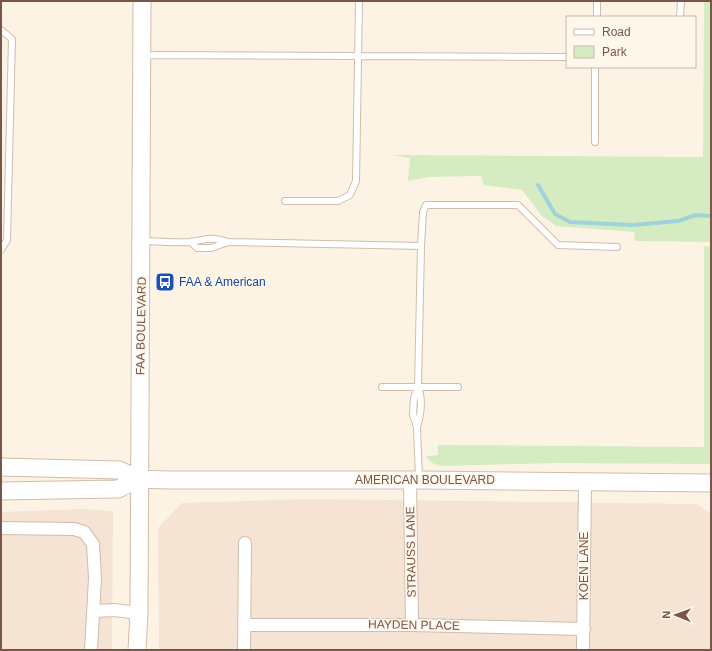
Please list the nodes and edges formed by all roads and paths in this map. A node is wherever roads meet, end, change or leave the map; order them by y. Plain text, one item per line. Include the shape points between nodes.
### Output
1 (142, 1) edge
2 (359, 1) edge
3 (597, 1) edge
4 (681, 1) edge
5 (597, 16) edge
6 (680, 16) edge
7 (1, 30) edge
8 (358, 56) junction
9 (142, 57) junction
10 (566, 57) edge
11 (595, 68) edge
12 (595, 142) dead end
13 (285, 202) dead end
14 (141, 241) junction
15 (421, 246) junction
16 (617, 247) dead end
17 (1, 250) edge
18 (382, 387) dead end
19 (418, 387) junction
20 (458, 387) dead end
21 (1, 467) edge
22 (139, 479) junction
23 (415, 480) junction
24 (585, 482) junction
25 (711, 483) edge
26 (1, 491) edge
27 (1, 528) edge
28 (245, 543) dead end
29 (94, 611) junction
30 (139, 613) junction
31 (245, 625) junction
32 (412, 625) junction
33 (584, 629) junction
34 (91, 650) edge
35 (137, 650) edge
36 (244, 650) edge
37 (583, 650) edge

1 - 9 street, FAA BOULEVARD
2 - 8 lane
3 - 5 lane
4 - 6 lane
7 - 17 lane via 12,39 7,240
8 - 9 lane
8 - 10 lane
8 - 13 lane via 356,181 353,189 346,198 338,201
9 - 14 street, FAA BOULEVARD
11 - 12 lane
14 - 15 lane via 191,242 210,239 228,242
14 - 22 street, FAA BOULEVARD
15 - 16 lane via 423,212 426,205 460,204 518,205 558,245
15 - 19 lane
18 - 19 lane
19 - 20 lane
19 - 23 lane via 421,396
21 - 22 street, AMERICAN BOULEVARD via 119,470
22 - 23 street, AMERICAN BOULEVARD
22 - 26 street, AMERICAN BOULEVARD via 118,489
22 - 30 street, FAA BOULEVARD
23 - 24 street, AMERICAN BOULEVARD
23 - 32 street, STRAUSS LANE
24 - 25 street, AMERICAN BOULEVARD
24 - 33 street, KOEN LANE
27 - 29 street via 74,529 84,532 93,544
28 - 31 street
29 - 30 street
29 - 34 street
30 - 35 street, FAA BOULEVARD
31 - 32 street, HAYDEN PLACE
31 - 36 street
32 - 33 street, HAYDEN PLACE
33 - 37 street, KOEN LANE

